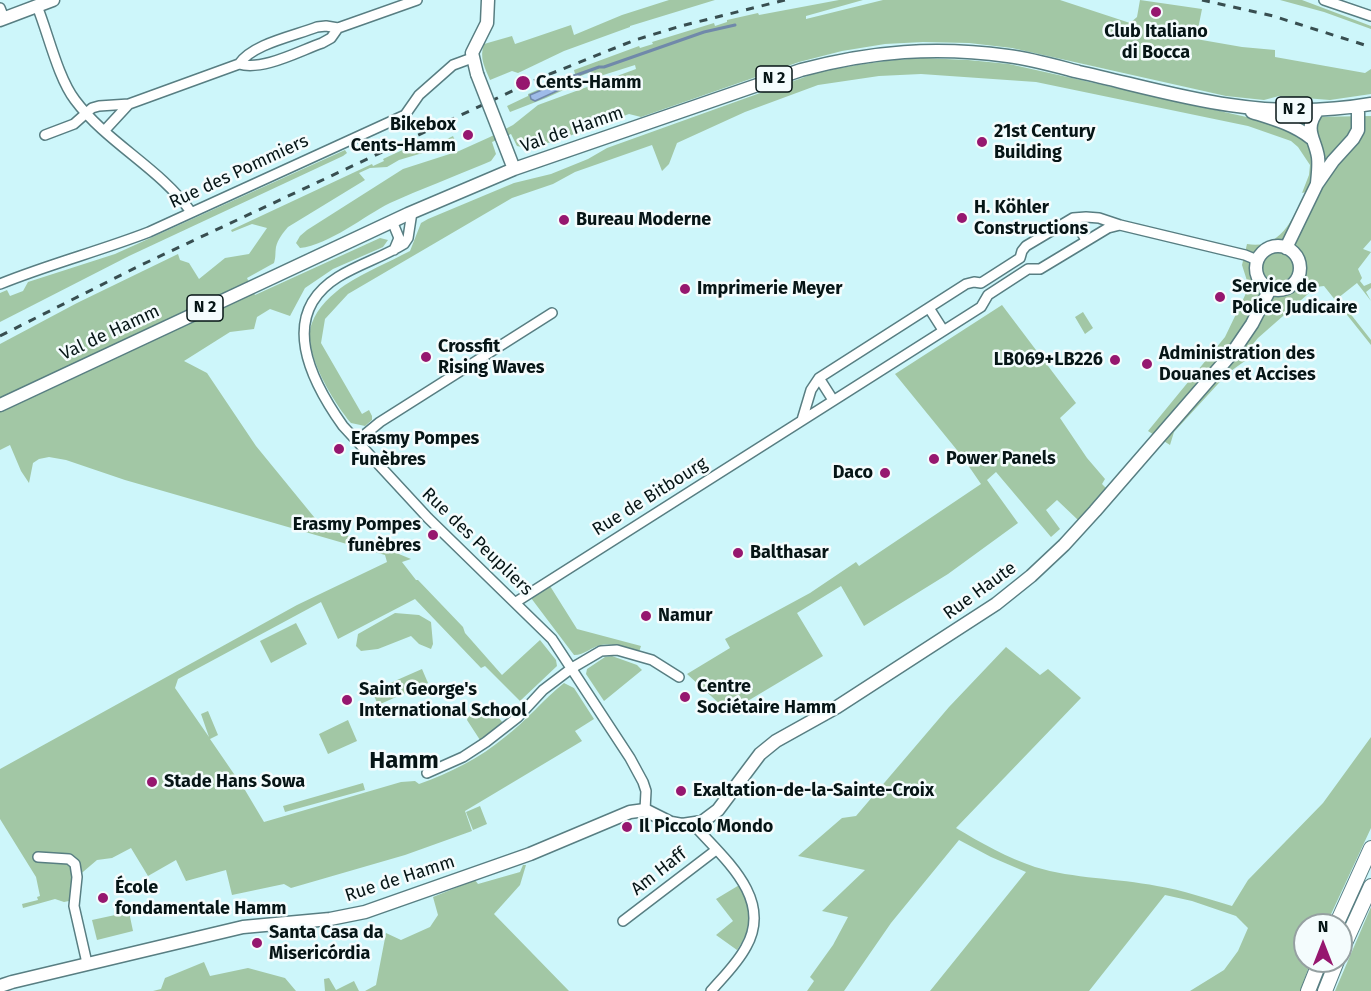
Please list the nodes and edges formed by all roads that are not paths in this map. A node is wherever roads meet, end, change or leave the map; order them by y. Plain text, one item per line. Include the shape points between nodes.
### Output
1 (53, 0) edge
2 (417, 0) edge
3 (488, 0) edge
4 (1324, 0) edge
5 (37, 6) junction
6 (1, 15) edge
7 (1371, 16) edge
8 (338, 28) junction
9 (472, 58) junction
10 (239, 64) junction
11 (129, 104) junction
12 (1371, 104) edge
13 (1231, 105) junction
14 (1358, 107) junction
15 (1318, 110) junction
16 (86, 113) junction
17 (105, 130) junction
18 (45, 135) dead end
19 (1311, 138) junction
20 (514, 169) junction
21 (1317, 184) junction
22 (191, 212) junction
23 (412, 212) junction
24 (1073, 218) junction
25 (392, 221) junction
26 (1120, 225) junction
27 (1086, 240) junction
28 (1286, 248) junction
29 (394, 250) junction
30 (1020, 258) junction
31 (1257, 260) junction
32 (1028, 269) junction
33 (1000, 271) junction
34 (1008, 282) junction
35 (981, 283) junction
36 (0, 284) edge
37 (1270, 290) junction
38 (988, 294) junction
39 (929, 308) junction
40 (552, 313) dead end
41 (943, 330) junction
42 (819, 378) junction
43 (833, 400) junction
44 (0, 405) edge
45 (802, 420) junction
46 (357, 441) junction
47 (516, 602) junction
48 (572, 668) junction
49 (679, 677) dead end
50 (428, 773) dead end
51 (645, 810) junction
52 (693, 824) junction
53 (1371, 848) edge
54 (716, 850) junction
55 (38, 857) dead end
56 (1371, 886) edge
57 (1341, 913) edge
58 (623, 921) dead end
59 (1353, 926) edge
60 (87, 963) junction
61 (1315, 973) edge
62 (1332, 973) edge
63 (0, 986) edge
64 (711, 991) edge
65 (1308, 991) edge
66 (1325, 991) edge

1 - 5 main road
2 - 8 street
3 - 9 main road via 488,22
4 - 7 street
5 - 6 main road
5 - 16 street via 66,87
8 - 10 street via 317,27 255,49
8 - 10 street via 322,43 261,65
9 - 20 main road, bridge
9 - 22 street, Rue des Pommiers via 453,65 419,95 405,115
10 - 11 street
11 - 16 street via 99,106
11 - 17 street
12 - 14 main road, Val de Hamm / N 2
13 - 15 main road, Val de Hamm / N 2
13 - 19 main road via 1285,122
13 - 20 main road, Val de Hamm / N 2 via 1011,56 946,51 886,53 801,70
14 - 15 main road, Val de Hamm / N 2
14 - 21 main road via 1358,130
15 - 19 main road via 1312,118
16 - 17 street
16 - 18 street via 74,124
17 - 22 street via 175,192
19 - 21 main road via 1318,154
20 - 23 main road, Val de Hamm / N 2
21 - 28 main road
22 - 36 street, Rue des Pommiers via 109,248
23 - 25 main road, Val de Hamm / N 2
23 - 29 street via 408,238
24 - 26 street via 1099,218
24 - 27 street
24 - 30 street via 1026,246
25 - 29 street via 399,238
25 - 44 main road, Val de Hamm / N 2
26 - 27 street, Rue de Bitbourg
26 - 31 street
27 - 32 street, Rue de Bitbourg via 1040,269
28 - 31 main road via 1269,248
28 - 37 main road via 1300,263 1298,278 1287,289
29 - 46 street, Rue des Peupliers via 338,276 324,287 303,322 306,351 315,376 332,410
30 - 32 street
30 - 33 street
31 - 37 main road via 1257,277
32 - 34 street, Rue de Bitbourg
33 - 34 street
33 - 35 street
34 - 38 street, Rue de Bitbourg
35 - 38 street
35 - 39 street via 966,284
37 - 52 main road, Rue Haute via 1233,352 1095,512 1031,576 996,604 875,683 776,741 760,754 718,810
38 - 41 street, Rue de Bitbourg via 981,306
39 - 41 street
39 - 42 street
40 - 46 street via 380,422
41 - 43 street, Rue de Bitbourg
42 - 43 street
42 - 45 street
43 - 45 street, Rue de Bitbourg
45 - 47 street, Rue de Bitbourg
46 - 47 street, Rue des Peupliers via 428,518
47 - 48 street, Rue des Peupliers via 552,639
48 - 49 street via 601,651 617,650 652,660
48 - 50 street via 543,690 501,732 470,753
48 - 51 street, Rue des Peupliers via 643,782
51 - 52 main road via 671,823
51 - 60 main road, Rue de Hamm via 630,812 566,841 365,912 243,927
52 - 54 street
53 - 57 highway
54 - 58 street, Am Haff
54 - 64 street via 748,889 754,917 748,946
55 - 60 street via 69,859 75,864 74,906
56 - 59 highway
60 - 63 main road, Rue de Hamm
61 - 65 highway
62 - 66 highway

